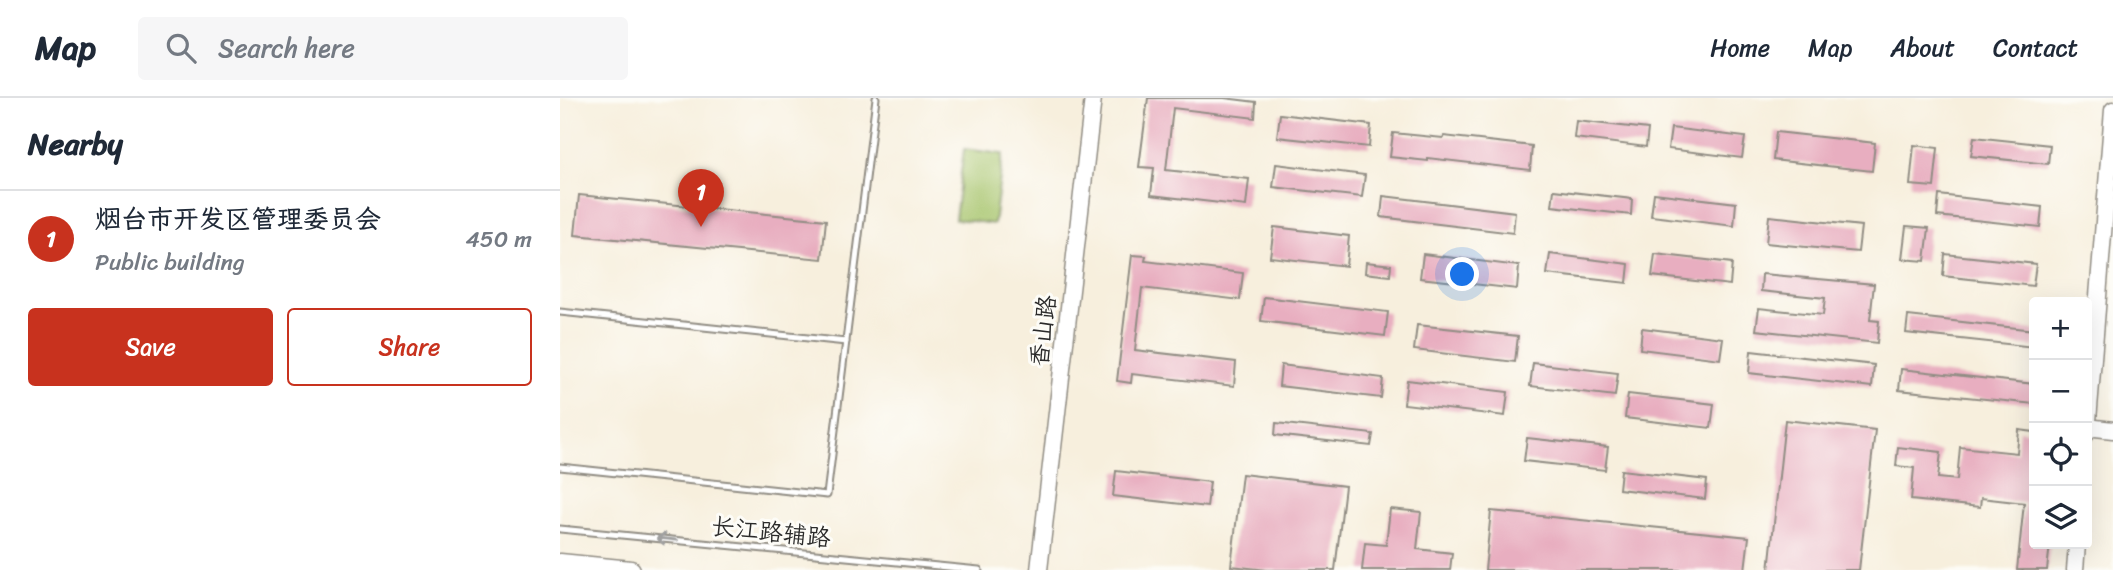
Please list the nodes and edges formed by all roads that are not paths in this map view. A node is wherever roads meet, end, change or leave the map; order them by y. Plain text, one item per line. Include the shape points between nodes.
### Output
1 (876, 98) edge
2 (1093, 98) edge
3 (2113, 110) edge
4 (2110, 183) edge
5 (560, 312) edge
6 (846, 342) junction
7 (2087, 423) edge
8 (2092, 428) edge
9 (2113, 430) edge
10 (560, 467) edge
11 (560, 529) edge
12 (2077, 549) edge
13 (560, 563) edge
14 (631, 570) edge
15 (979, 570) edge
16 (1039, 570) edge
17 (2075, 570) edge

1 - 6 lane
2 - 16 street, 香山路
3 - 4 street
4 - 7 street
5 - 6 lane
6 - 10 lane via 827,495
8 - 9 street
15 -> 11 lane, 长江路辅路
12 - 17 street
13 - 14 main road

